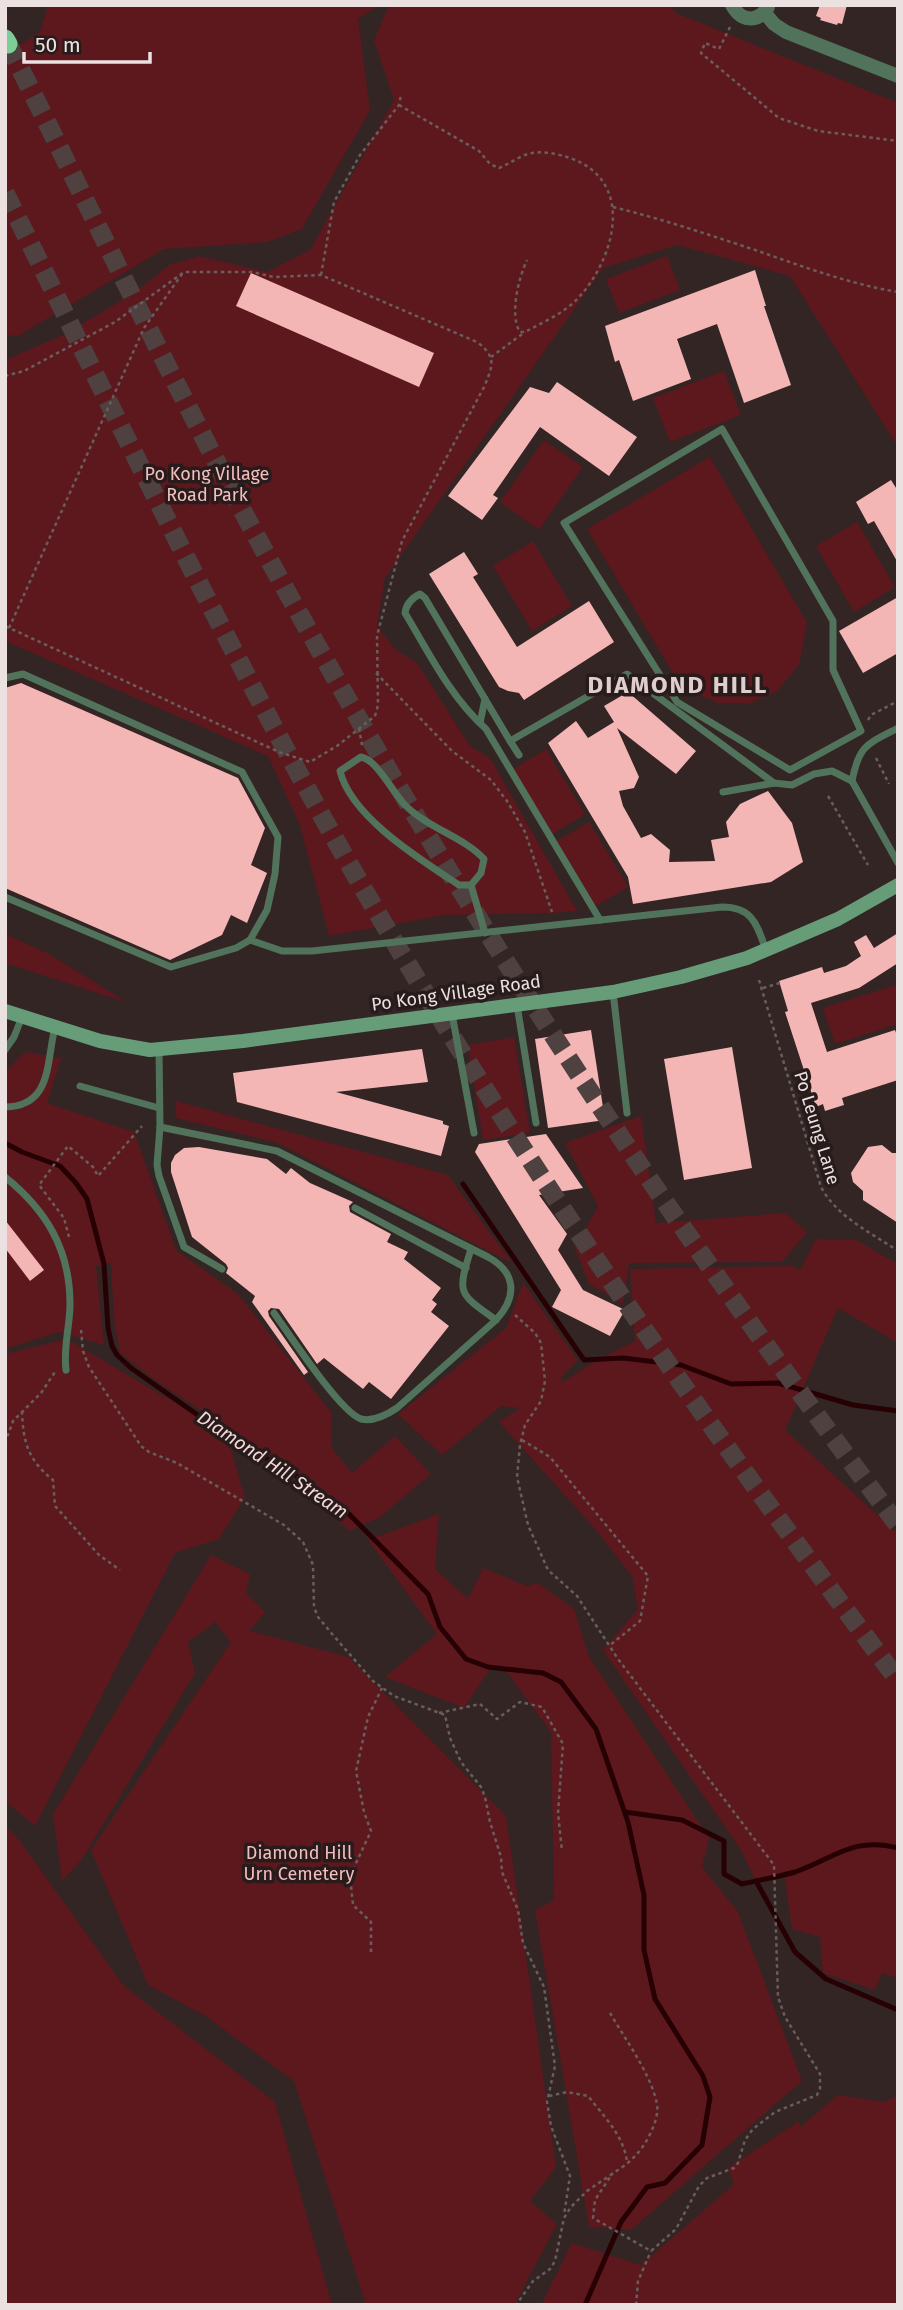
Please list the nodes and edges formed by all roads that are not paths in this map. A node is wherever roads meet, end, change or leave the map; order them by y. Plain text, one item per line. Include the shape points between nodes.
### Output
1 (732, 5) edge
2 (766, 9) edge
3 (898, 76) edge
4 (5, 678) edge
5 (485, 699) junction
6 (480, 723) junction
7 (898, 728) edge
8 (861, 731) joint
9 (510, 741) junction
10 (519, 755) dead end
11 (852, 781) junction
12 (775, 783) junction
13 (723, 792) dead end
14 (898, 863) edge
15 (471, 885) junction
16 (898, 886) edge
17 (5, 897) edge
18 (600, 920) junction
19 (485, 933) junction
20 (250, 940) junction
21 (766, 951) junction
22 (613, 992) junction
23 (517, 1005) junction
24 (5, 1011) edge
25 (452, 1014) junction
26 (22, 1017) junction
27 (55, 1027) junction
28 (6, 1048) edge
29 (159, 1049) junction
30 (80, 1086) dead end
31 (5, 1107) edge
32 (159, 1108) junction
33 (627, 1113) dead end
34 (536, 1123) dead end
35 (160, 1127) junction
36 (474, 1133) dead end
37 (5, 1177) edge
38 (355, 1208) dead end
39 (471, 1249) junction
40 (466, 1268) junction
41 (222, 1269) dead end
42 (274, 1313) dead end
43 (496, 1320) junction
44 (66, 1370) dead end

1 - 2 street via 747,18
2 - 3 street via 774,24 786,32
4 - 20 lane via 23,674 242,772 278,837 267,910
5 - 6 lane
5 - 6 lane via 425,598 417,596 405,613 457,698
5 - 9 lane
6 - 18 lane
7 - 11 lane via 868,744 856,758
8 - 8 lane via 790,770 677,702 564,523 722,429 833,621 833,670
9 - 10 lane
9 - 12 lane via 627,674
11 - 12 lane via 832,771 792,785
11 - 14 lane
12 - 13 lane
15 - 15 lane via 481,873 484,859 478,852 433,828 406,806 369,758 361,757 340,771 369,820 459,885
15 - 19 lane
16 - 21 main road, Po Kong Village Road
17 - 20 lane via 171,967
18 - 19 lane
18 - 21 lane via 734,907 754,921
19 - 20 lane via 312,951 282,951
21 - 22 main road, Po Kong Village Road
22 - 23 main road, Po Kong Village Road
22 - 33 lane
23 - 25 main road, Po Kong Village Road
23 - 34 lane
24 - 26 main road, Po Kong Village Road
25 - 29 main road, Po Kong Village Road
25 - 36 lane
26 - 27 main road, Po Kong Village Road
26 - 28 lane
27 - 29 main road, Po Kong Village Road via 100,1041
27 - 31 lane via 38,1096 19,1107
29 - 32 lane
30 - 32 lane
32 - 35 lane
35 - 39 lane via 277,1151
35 - 41 lane via 156,1165 181,1241 194,1255
37 - 44 lane via 46,1218 60,1246 69,1284
38 - 40 lane
39 - 40 lane
39 - 43 lane via 500,1264 510,1279 507,1308
40 - 43 lane via 461,1280 463,1293
42 - 43 lane via 327,1385 360,1419 397,1408

